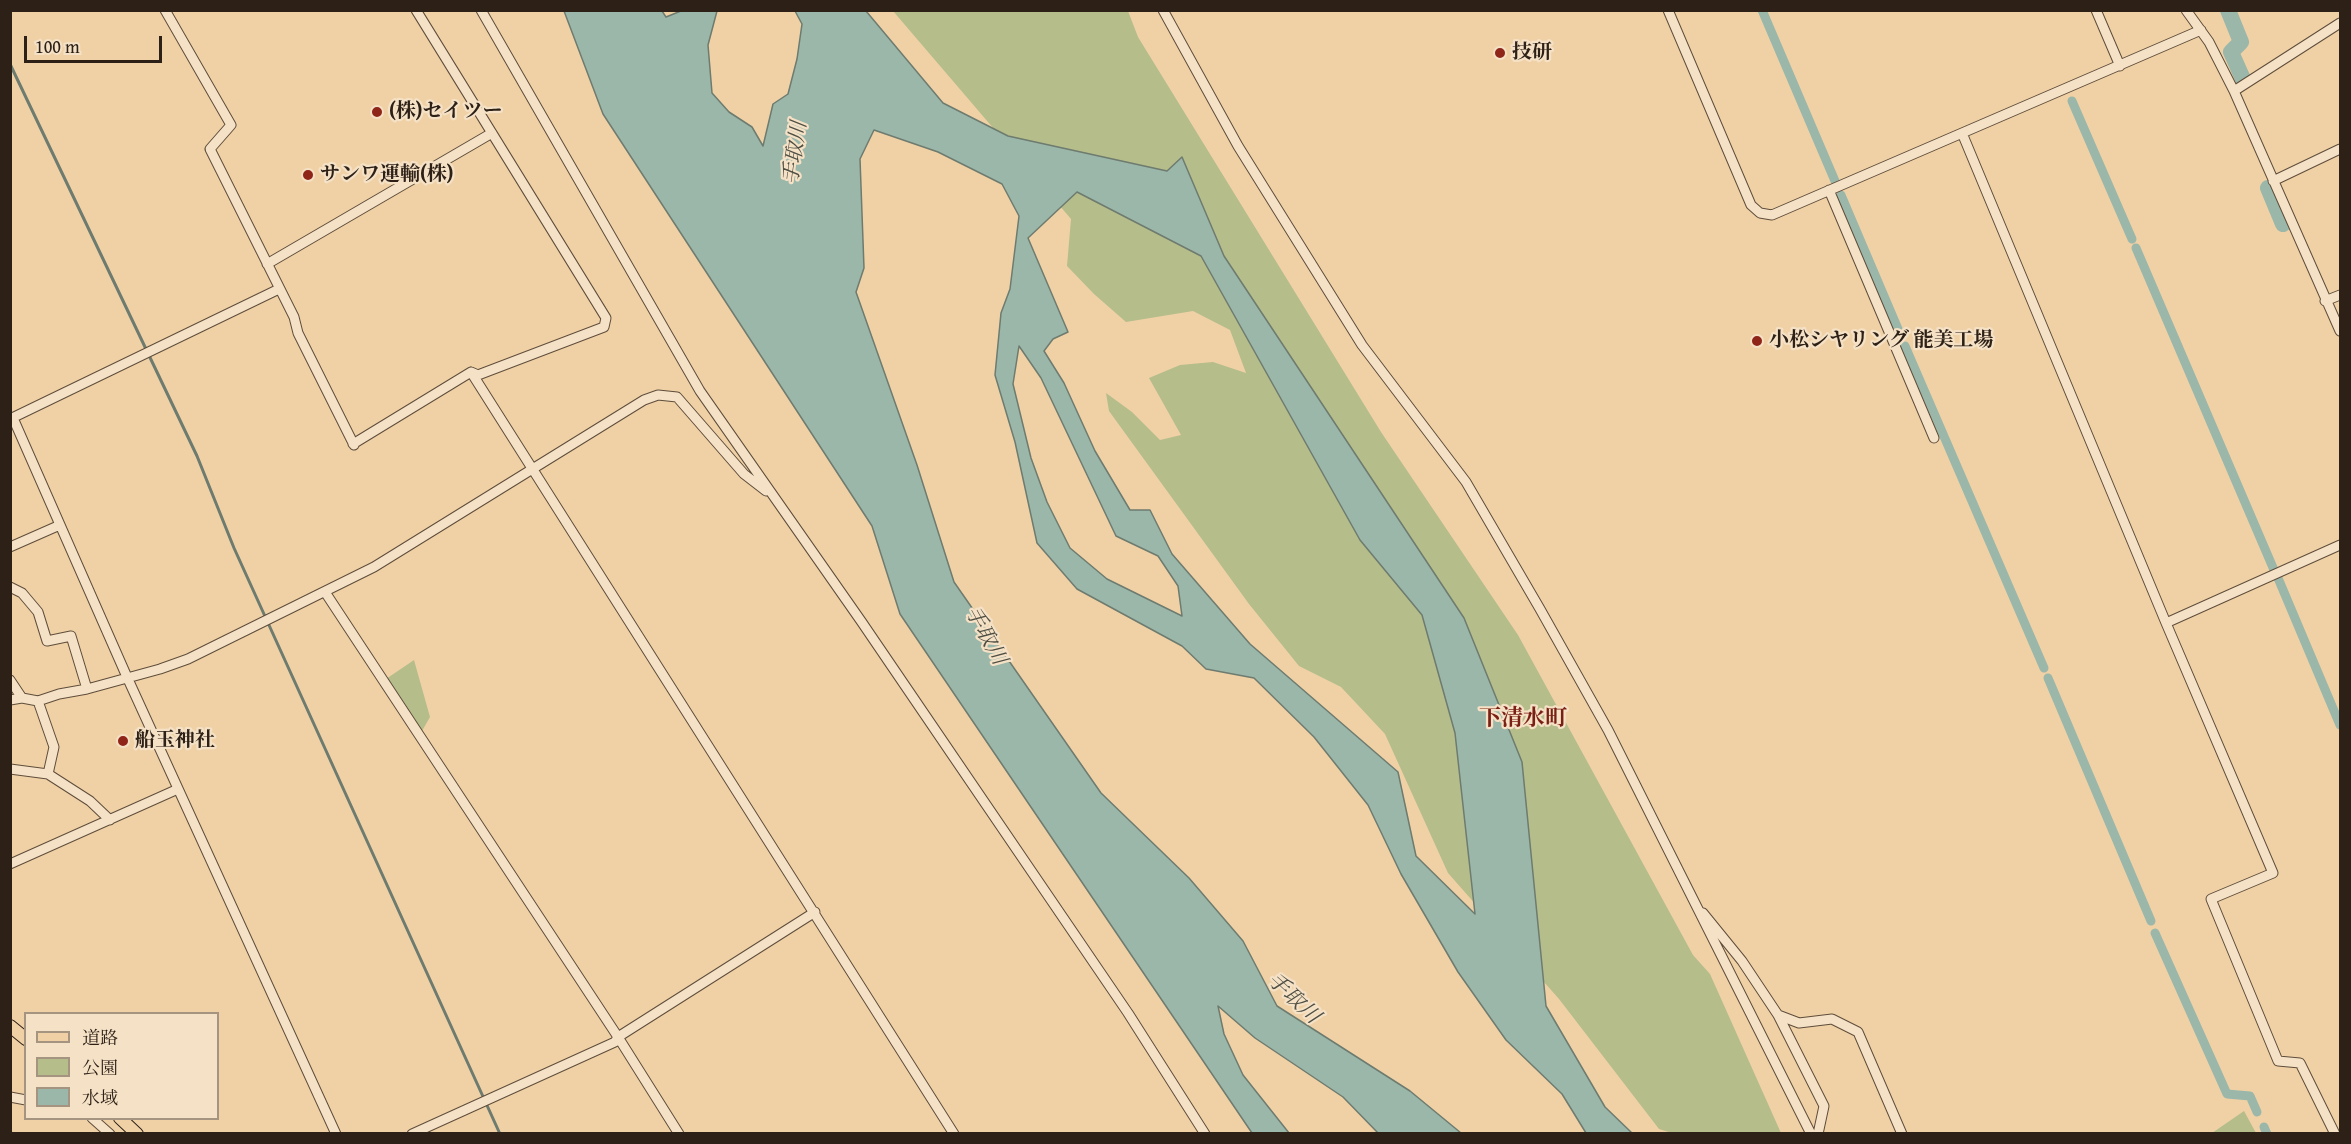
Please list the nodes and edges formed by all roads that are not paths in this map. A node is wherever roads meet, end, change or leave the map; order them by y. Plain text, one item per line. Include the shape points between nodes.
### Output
1 (165, 10) edge
2 (416, 10) edge
3 (481, 10) edge
4 (1163, 10) edge
5 (1668, 10) edge
6 (2096, 10) edge
7 (2186, 10) edge
8 (2340, 23) edge
9 (2201, 30) junction
10 (2120, 66) junction
11 (2234, 91) junction
12 (492, 133) junction
13 (1962, 133) junction
14 (2340, 149) edge
15 (2273, 181) junction
16 (1828, 190) junction
17 (267, 264) junction
18 (279, 289) junction
19 (2340, 295) edge
20 (2325, 301) junction
21 (2340, 331) edge
22 (471, 372) junction
23 (12, 419) edge
24 (1934, 438) dead end
25 (533, 470) junction
26 (770, 493) junction
27 (60, 525) junction
28 (2340, 545) edge
29 (10, 547) edge
30 (10, 587) edge
31 (325, 592) junction
32 (2166, 623) junction
33 (127, 677) junction
34 (10, 680) edge
35 (87, 689) junction
36 (22, 698) junction
37 (10, 700) edge
38 (38, 701) junction
39 (10, 769) edge
40 (48, 774) junction
41 (178, 789) junction
42 (110, 820) junction
43 (10, 864) edge
44 (1692, 899) junction
45 (815, 912) junction
46 (1778, 1015) junction
47 (10, 1026) edge
48 (24, 1037) edge
49 (618, 1037) junction
50 (93, 1120) edge
51 (121, 1120) edge
52 (110, 1134) edge
53 (137, 1134) edge
54 (336, 1134) edge
55 (412, 1134) edge
56 (679, 1134) edge
57 (954, 1134) edge
58 (1205, 1134) edge
59 (1811, 1134) edge
60 (1818, 1134) edge
61 (1902, 1134) edge
62 (2335, 1134) edge

1 - 17 street via 231,125 210,149
2 - 12 street
3 - 26 street via 700,391
4 - 44 street via 1238,146 1362,345 1471,492 1608,730
5 - 16 street via 1751,205 1760,213 1772,215
6 - 10 street
7 - 9 street
8 - 11 street
9 - 10 street
9 - 11 street
10 - 13 street
11 - 15 street
12 - 17 street
12 - 22 street via 606,318 605,327 478,375
13 - 16 street
13 - 32 street
14 - 15 street
15 - 20 street
16 - 24 street
17 - 18 street
18 - 22 street via 354,445
18 - 23 street
19 - 20 street
20 - 21 street
22 - 25 street
23 - 27 street
25 - 26 street via 644,400 667,394 677,397 744,474
25 - 31 street via 407,548
25 - 45 street
26 - 58 street via 861,621
27 - 29 street
27 - 33 street
28 - 32 street
30 - 35 street via 22,593 38,612 47,641 71,636
31 - 33 street via 188,659
31 - 49 street
32 - 62 street via 2273,873 2211,899 2278,1061 2300,1063
33 - 35 street
33 - 41 street
34 - 36 street
35 - 38 street
36 - 37 street
36 - 38 street
38 - 40 street via 54,747
39 - 40 street
40 - 42 street via 90,801
41 - 42 street
41 - 54 street
42 - 43 street
44 - 46 street via 1742,961
44 - 59 street
45 - 49 street
45 - 57 street
46 - 60 street via 1824,1106
46 - 61 street via 1799,1023 1832,1018 1858,1032
47 - 48 main road
49 - 55 street via 615,1042
49 - 56 street
50 - 52 street
51 - 53 main road

